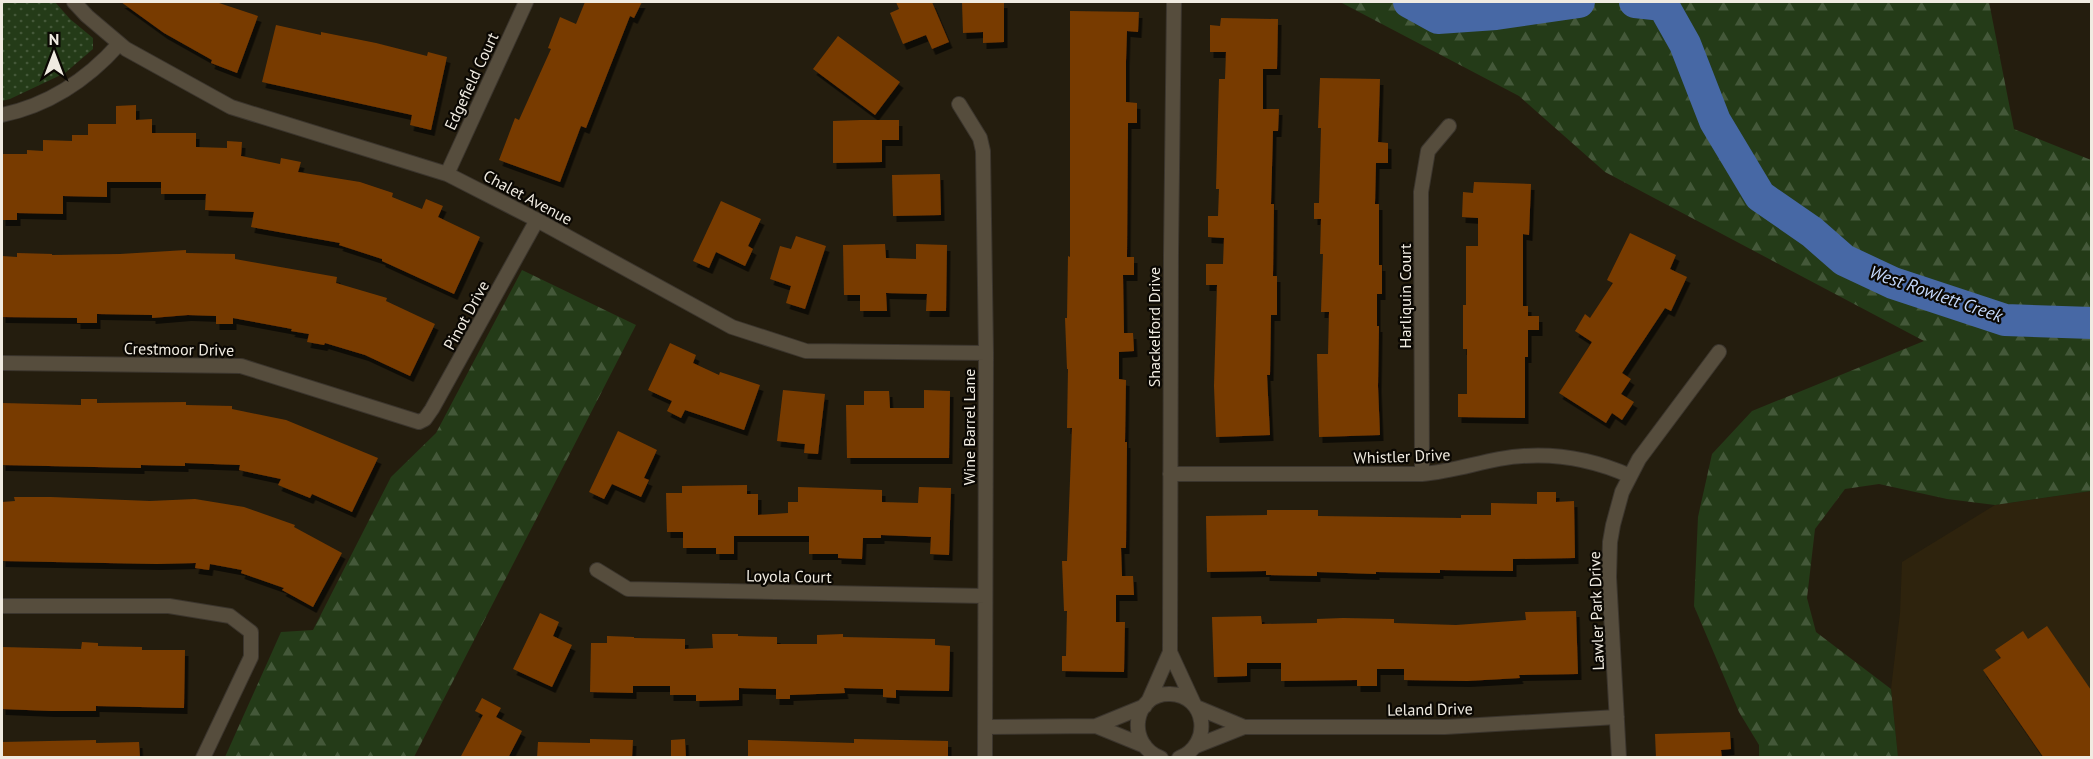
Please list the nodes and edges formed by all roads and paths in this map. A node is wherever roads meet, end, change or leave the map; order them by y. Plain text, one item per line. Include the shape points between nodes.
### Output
1 (74, 2) edge
2 (526, 2) edge
3 (1174, 2) edge
4 (119, 44) junction
5 (959, 104) dead end
6 (2, 115) edge
7 (1449, 126) dead end
8 (447, 174) junction
9 (537, 220) junction
10 (1719, 352) dead end
11 (986, 353) junction
12 (2, 363) edge
13 (419, 422) joint
14 (1170, 474) junction
15 (1422, 474) junction
16 (1630, 476) junction
17 (597, 570) dead end
18 (985, 596) junction
19 (2, 606) edge
20 (1170, 652) junction
21 (1146, 705) junction
22 (1195, 706) junction
23 (1617, 717) junction
24 (1096, 726) junction
25 (985, 727) junction
26 (1244, 727) junction
27 (1148, 751) edge
28 (1193, 751) edge
29 (203, 758) edge
30 (985, 758) edge
31 (1161, 758) edge
32 (1179, 758) edge
33 (1619, 758) edge

1 - 4 street, Chalet Avenue
2 - 8 street, Edgefield Court
3 - 14 street, Shackelford Drive
4 - 6 street via 64,92
4 - 8 street, Chalet Avenue via 231,107
5 - 11 street, Wine Barrel Lane via 980,138 983,151
7 - 15 street, Harliquin Court via 1428,151 1421,192
8 - 9 street, Chalet Avenue
9 - 11 street, Chalet Avenue via 732,327 806,351
9 - 13 street, Pinot Drive via 432,410
10 - 16 street, Lawler Park Drive
11 - 18 street, Wine Barrel Lane
12 - 13 street, Crestmoor Drive via 241,366
14 - 15 street, Whistler Drive
14 - 20 street, Shackelford Drive
15 - 16 street, Whistler Drive via 1535,455 1574,458
16 - 23 street, Lawler Park Drive via 1617,508 1609,560
17 - 18 street, Loyola Court via 628,589
18 - 25 street, Wine Barrel Lane
19 - 29 street via 169,606 230,616 251,632 251,657
20 - 21 street, Shackelford Drive
20 - 22 street, Shackelford Drive
21 - 22 street, Leland Drive via 1170,694
21 - 24 street
21 - 27 street, Shackelford Drive via 1137,726
22 - 26 street, Leland Drive
22 - 28 street, Shackelford Drive via 1202,718 1202,728
23 - 26 street, Leland Drive via 1445,727
23 - 33 street, Lawler Park Drive
24 - 25 street
24 - 27 street
25 - 30 street, Wine Barrel Lane
26 - 28 street, Leland Drive
27 - 31 street
28 - 32 street, Leland Drive

